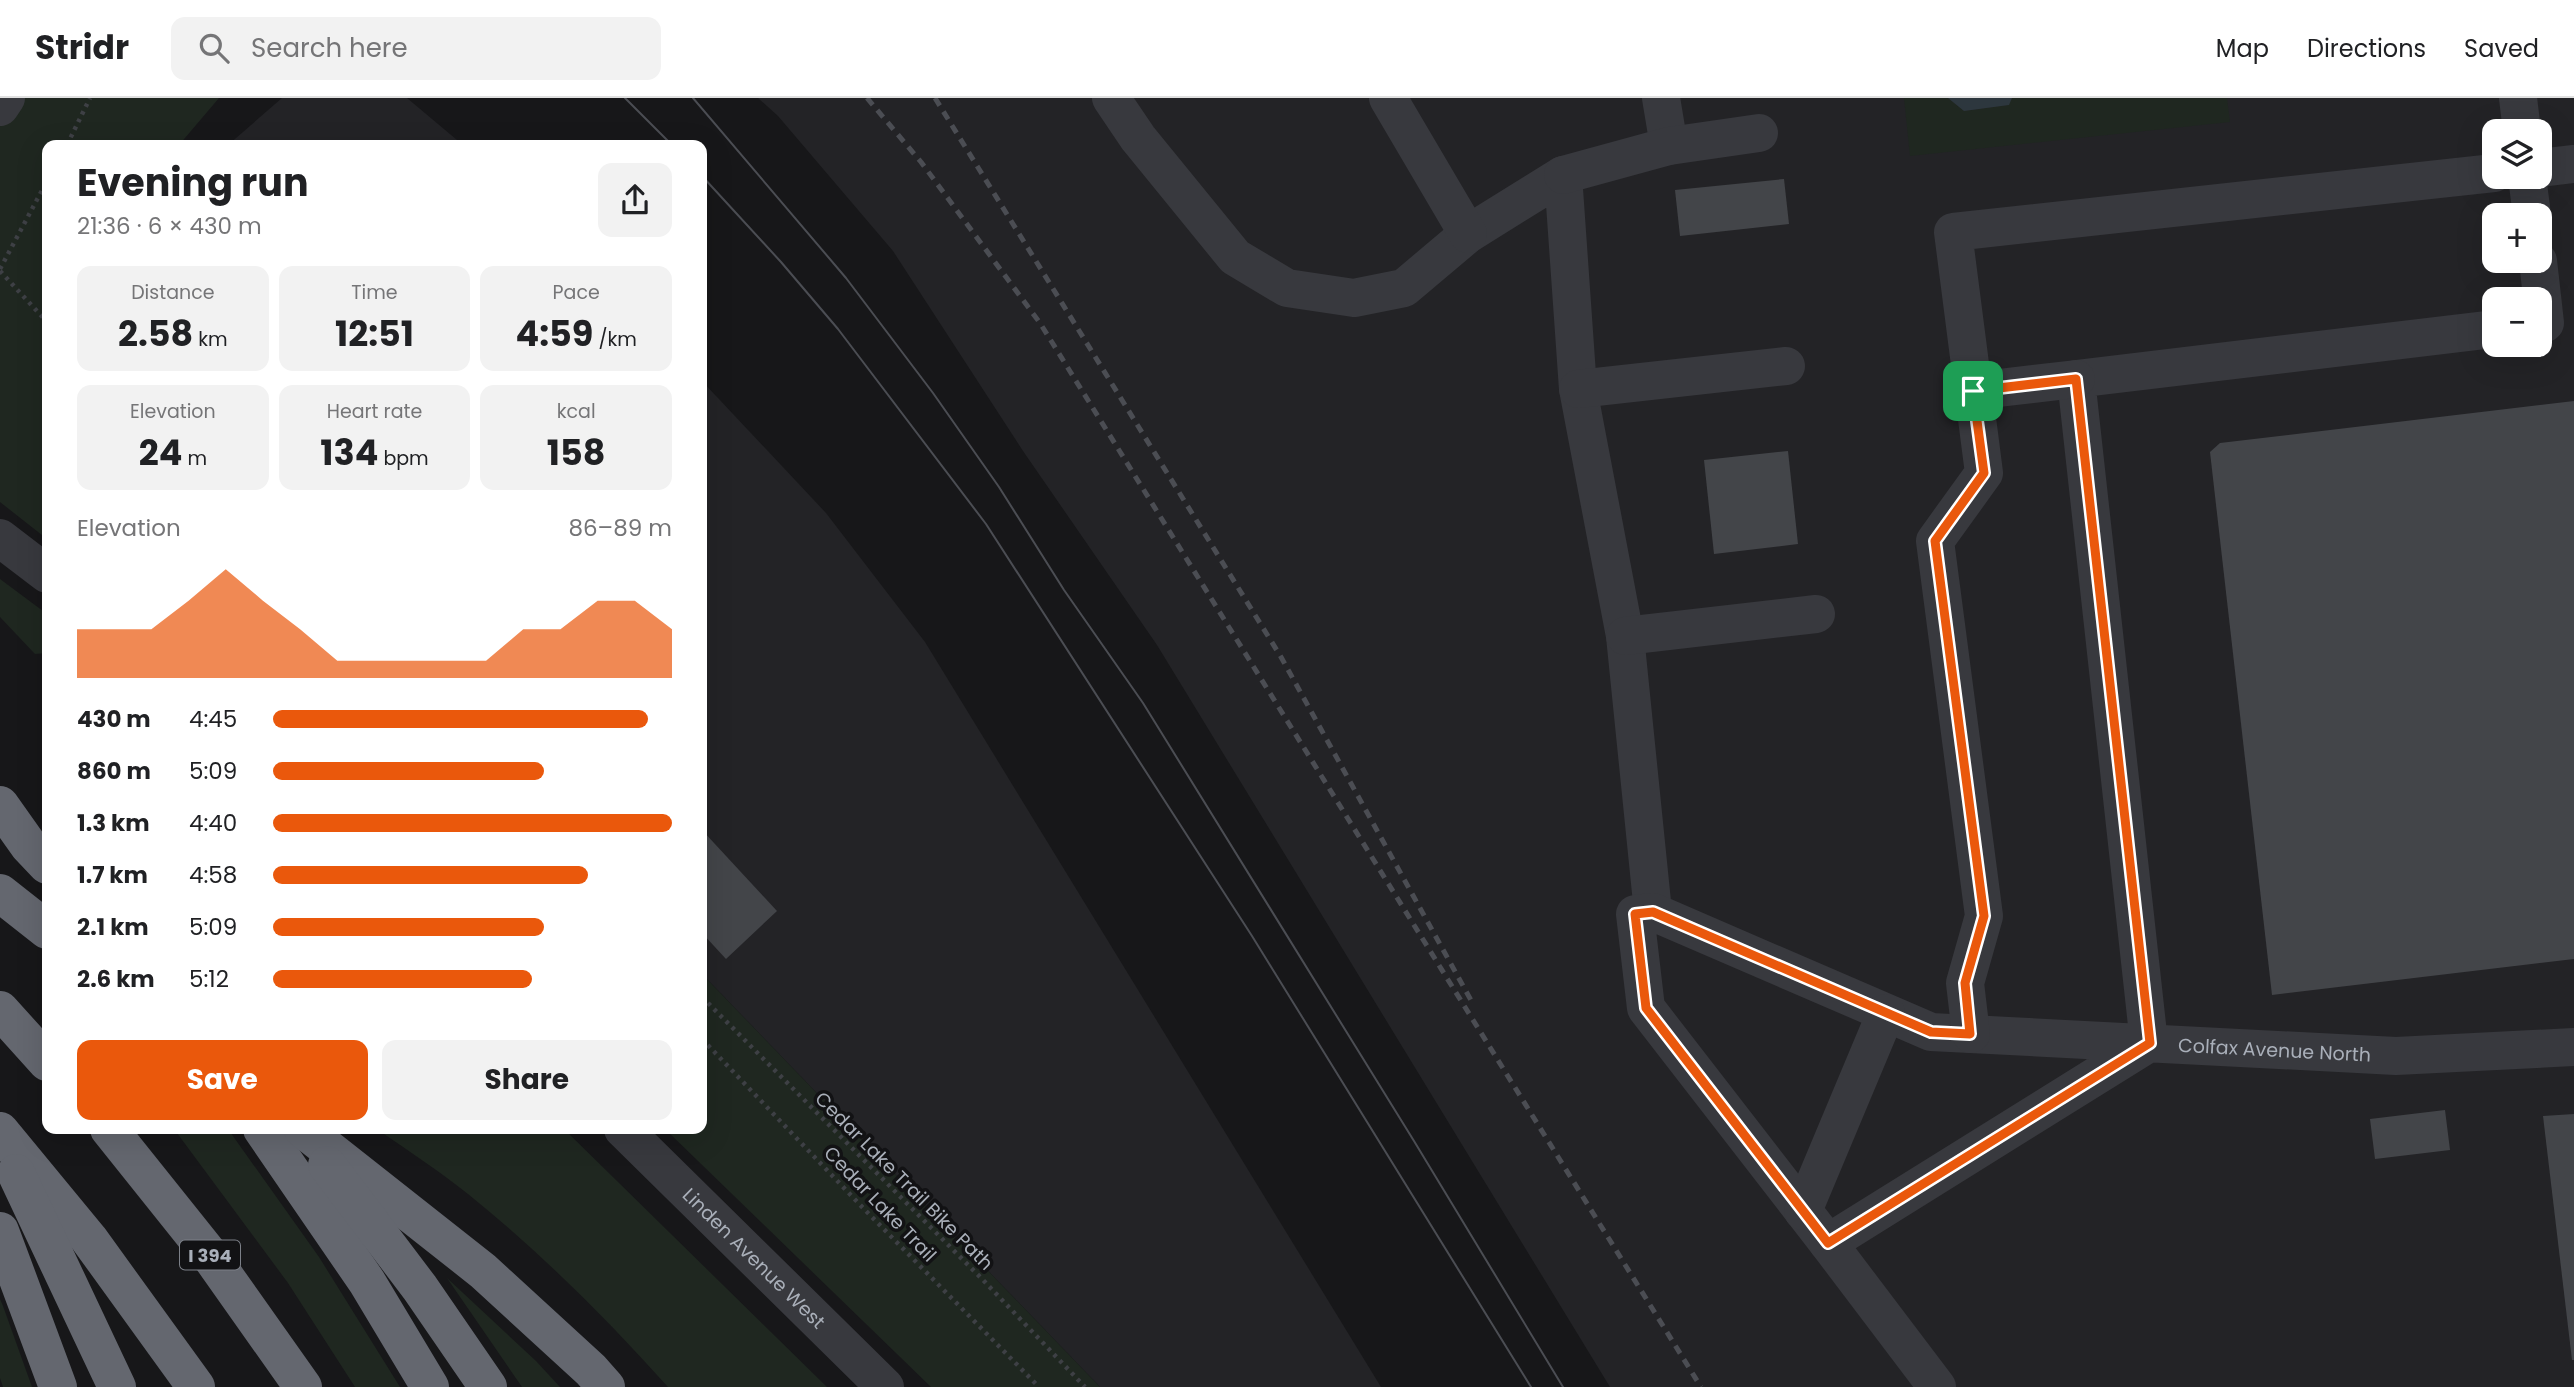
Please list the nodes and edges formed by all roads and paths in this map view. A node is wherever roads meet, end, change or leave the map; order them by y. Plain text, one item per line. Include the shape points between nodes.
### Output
1 (6, 98) edge
2 (90, 98) edge
3 (1111, 98) edge
4 (1388, 98) edge
5 (1661, 98) edge
6 (2518, 98) edge
7 (0, 107) edge
8 (2521, 119) edge
9 (1759, 134) dead end
10 (69, 140) edge
11 (1669, 146) junction
12 (2574, 164) edge
13 (2552, 167) edge
14 (2482, 174) edge
15 (1563, 175) junction
16 (42, 190) edge
17 (1468, 234) junction
18 (0, 270) edge
19 (42, 316) edge
20 (2482, 330) edge
21 (1786, 366) dead end
22 (2076, 379) junction
23 (1578, 389) junction
24 (1973, 391) junction
25 (0, 538) edge
26 (42, 570) edge
27 (1816, 614) dead end
28 (1625, 636) junction
29 (0, 794) edge
30 (0, 805) edge
31 (42, 834) edge
32 (42, 860) edge
33 (0, 893) edge
34 (1653, 912) junction
35 (42, 926) edge
36 (707, 1002) edge
37 (0, 1010) edge
38 (1886, 1013) junction
39 (1970, 1034) junction
40 (2150, 1043) junction
41 (707, 1044) edge
42 (2574, 1047) edge
43 (42, 1056) edge
44 (0, 1131) edge
45 (113, 1134) edge
46 (265, 1134) edge
47 (305, 1134) edge
48 (307, 1134) edge
49 (628, 1134) edge
50 (0, 1140) edge
51 (1803, 1211) junction
52 (0, 1231) edge
53 (1828, 1243) junction
54 (58, 1387) edge
55 (117, 1387) edge
56 (196, 1387) edge
57 (303, 1387) edge
58 (430, 1387) edge
59 (488, 1387) edge
60 (606, 1387) edge
61 (885, 1387) edge
62 (1039, 1387) edge
63 (1085, 1387) edge
64 (1937, 1387) edge

1 - 7 street
2 - 10 path
3 - 17 street via 1235,257 1287,288 1354,298 1404,288
4 - 17 street
5 - 11 street
6 - 8 street
9 - 11 street
11 - 15 street
12 - 13 street
14 - 24 street via 1953,232
15 - 17 street
15 - 23 street
16 - 18 path
18 - 19 path
20 - 22 street
21 - 23 street
22 - 24 street
22 - 40 street
23 - 28 street
24 - 39 street via 1984,473 1935,541 1984,916 1965,983
25 - 26 street
27 - 28 street
28 - 34 street
29 - 31 highway
30 - 32 highway
33 - 35 highway
34 - 38 street, Colfax Avenue North
34 - 51 street via 1635,914 1646,1008
36 - 63 path, Cedar Lake Trail Bike Path
37 - 43 highway
38 - 39 street, Colfax Avenue North via 1931,1032
38 - 51 street
39 - 40 street, Colfax Avenue North
40 - 42 street, Colfax Avenue North via 2396,1055
40 - 53 street
41 - 62 path, Cedar Lake Trail
44 - 56 highway via 89,1239
45 - 57 highway, I 394 via 209,1254
46 - 58 highway via 367,1282
47 - 59 highway
48 - 60 highway via 483,1271
49 - 61 street, Linden Avenue West
50 - 55 highway
51 - 53 street
52 - 54 highway
53 - 64 street

